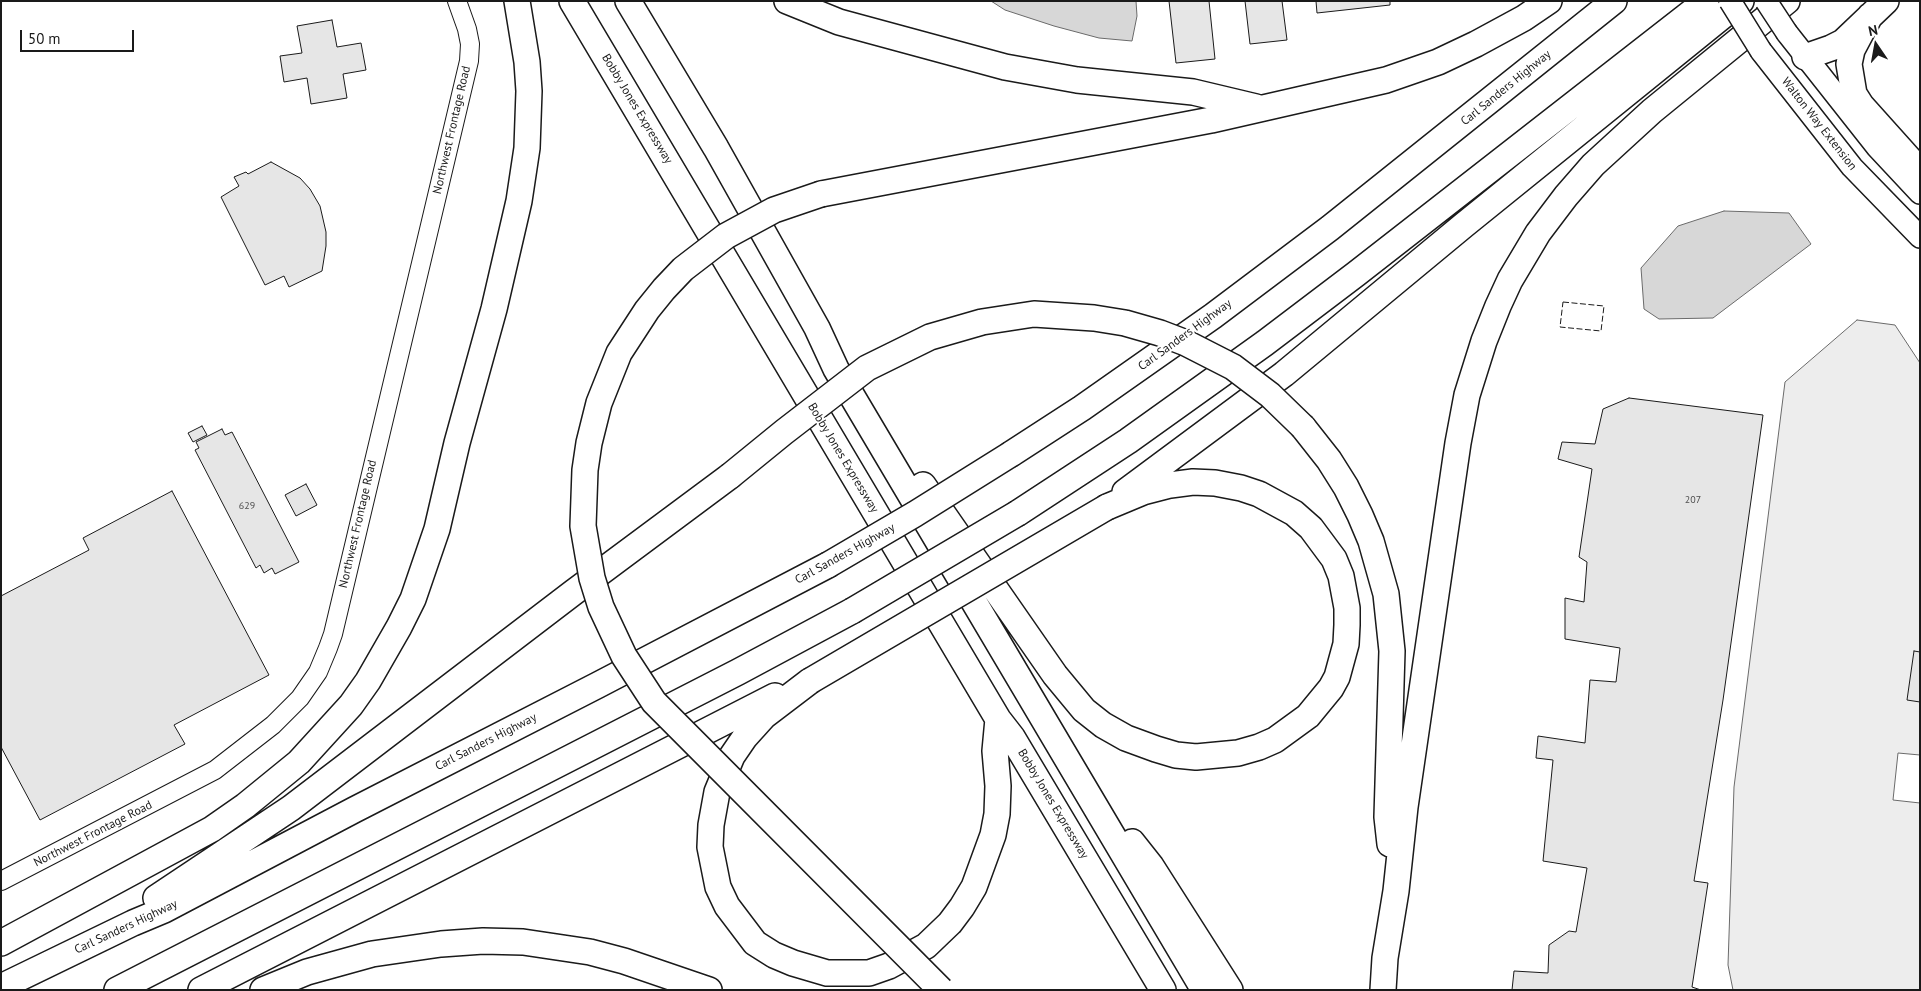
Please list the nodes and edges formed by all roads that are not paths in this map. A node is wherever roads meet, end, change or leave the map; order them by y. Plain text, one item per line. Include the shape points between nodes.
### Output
1 (457, 1) edge
2 (517, 1) edge
3 (572, 1) edge
4 (628, 1) edge
5 (787, 1) edge
6 (1549, 1) edge
7 (1614, 1) edge
8 (1706, 1) edge
9 (1730, 1) edge
10 (1741, 1) edge
11 (1766, 1) edge
12 (1787, 1) edge
13 (1878, 9) edge
14 (1764, 54) junction
15 (1805, 57) junction
16 (1263, 109) junction
17 (1920, 171) edge
18 (1920, 193) edge
19 (1920, 237) edge
20 (817, 328) junction
21 (1107, 507) junction
22 (810, 681) junction
23 (998, 719) junction
24 (1067, 759) junction
25 (1, 881) edge
26 (1396, 892) junction
27 (1107, 896) junction
28 (133, 923) junction
29 (1, 943) edge
30 (1, 986) edge
31 (117, 990) edge
32 (200, 990) edge
33 (263, 990) edge
34 (709, 990) edge
35 (941, 990) edge
36 (1152, 990) edge
37 (1163, 990) edge
38 (1204, 990) edge
39 (1230, 990) edge
40 (1383, 990) edge

1 - 25 street, Northwest Frontage Road via 470,44 469,61 332,634 318,672 300,698 274,725 216,770
2 - 29 highway via 529,91 527,148 519,201 437,529 399,627 368,681 344,712 299,762 245,806 212,829
3 - 23 highway, Bobby Jones Expressway
4 - 20 highway via 716,148
5 - 16 highway via 839,22 1005,67 1077,80 1193,92
6 - 16 highway via 1524,18 1438,62 1386,80
7 - 28 highway, Carl Sanders Highway, bridge via 1330,228 1214,316 1082,408 915,514 828,565 164,910
8 - 31 highway, bridge via 1265,343 1128,441 1018,513 852,611 738,672
9 - 14 main road, Walton Way Extension, bridge
10 - 21 highway via 1284,374 1136,482
11 - 15 main road, bridge
12 - 26 highway via 1652,110 1593,165 1538,233 1498,306 1467,395 1458,443 1405,807
13 - 15 highway via 1843,42
13 - 17 highway via 1852,50 1849,64 1854,94
14 - 15 main road via 1794,59
14 - 19 main road, Walton Way Extension via 1852,167
15 - 18 main road via 1877,147
16 - 35 highway, bridge via 822,194 774,210 726,236 683,269 664,289 618,353 599,403 584,470 583,526 592,578 624,656 654,702 688,738
20 - 21 highway via 845,362 923,486 1055,675 1084,710 1126,738 1176,755 1196,757 1259,747 1275,740 1308,716 1337,677 1348,625 1341,576 1334,559 1311,528 1294,513 1265,496 1215,483 1170,485
20 - 24 highway via 836,369
21 - 22 highway, bridge
22 - 23 highway via 764,716 732,756 717,792 710,847 718,887 731,913 755,943 793,963 827,973 869,973 889,966 926,946 962,907 974,887 993,835 997,814 995,751
22 - 32 highway via 794,686
23 - 27 highway, Bobby Jones Expressway
24 - 38 highway
24 - 39 highway via 1151,866
26 - 28 highway, bridge via 1387,817 1392,651 1386,594 1371,541 1350,494 1329,460 1303,427 1270,395 1233,368 1186,343 1125,323 1034,314 982,322 930,337 867,368 730,476 291,808 158,896
26 - 40 highway
27 - 36 highway
27 - 37 highway, Bobby Jones Expressway
28 - 30 highway, Carl Sanders Highway
33 - 34 highway via 307,972 372,954 483,941 522,942 590,952

